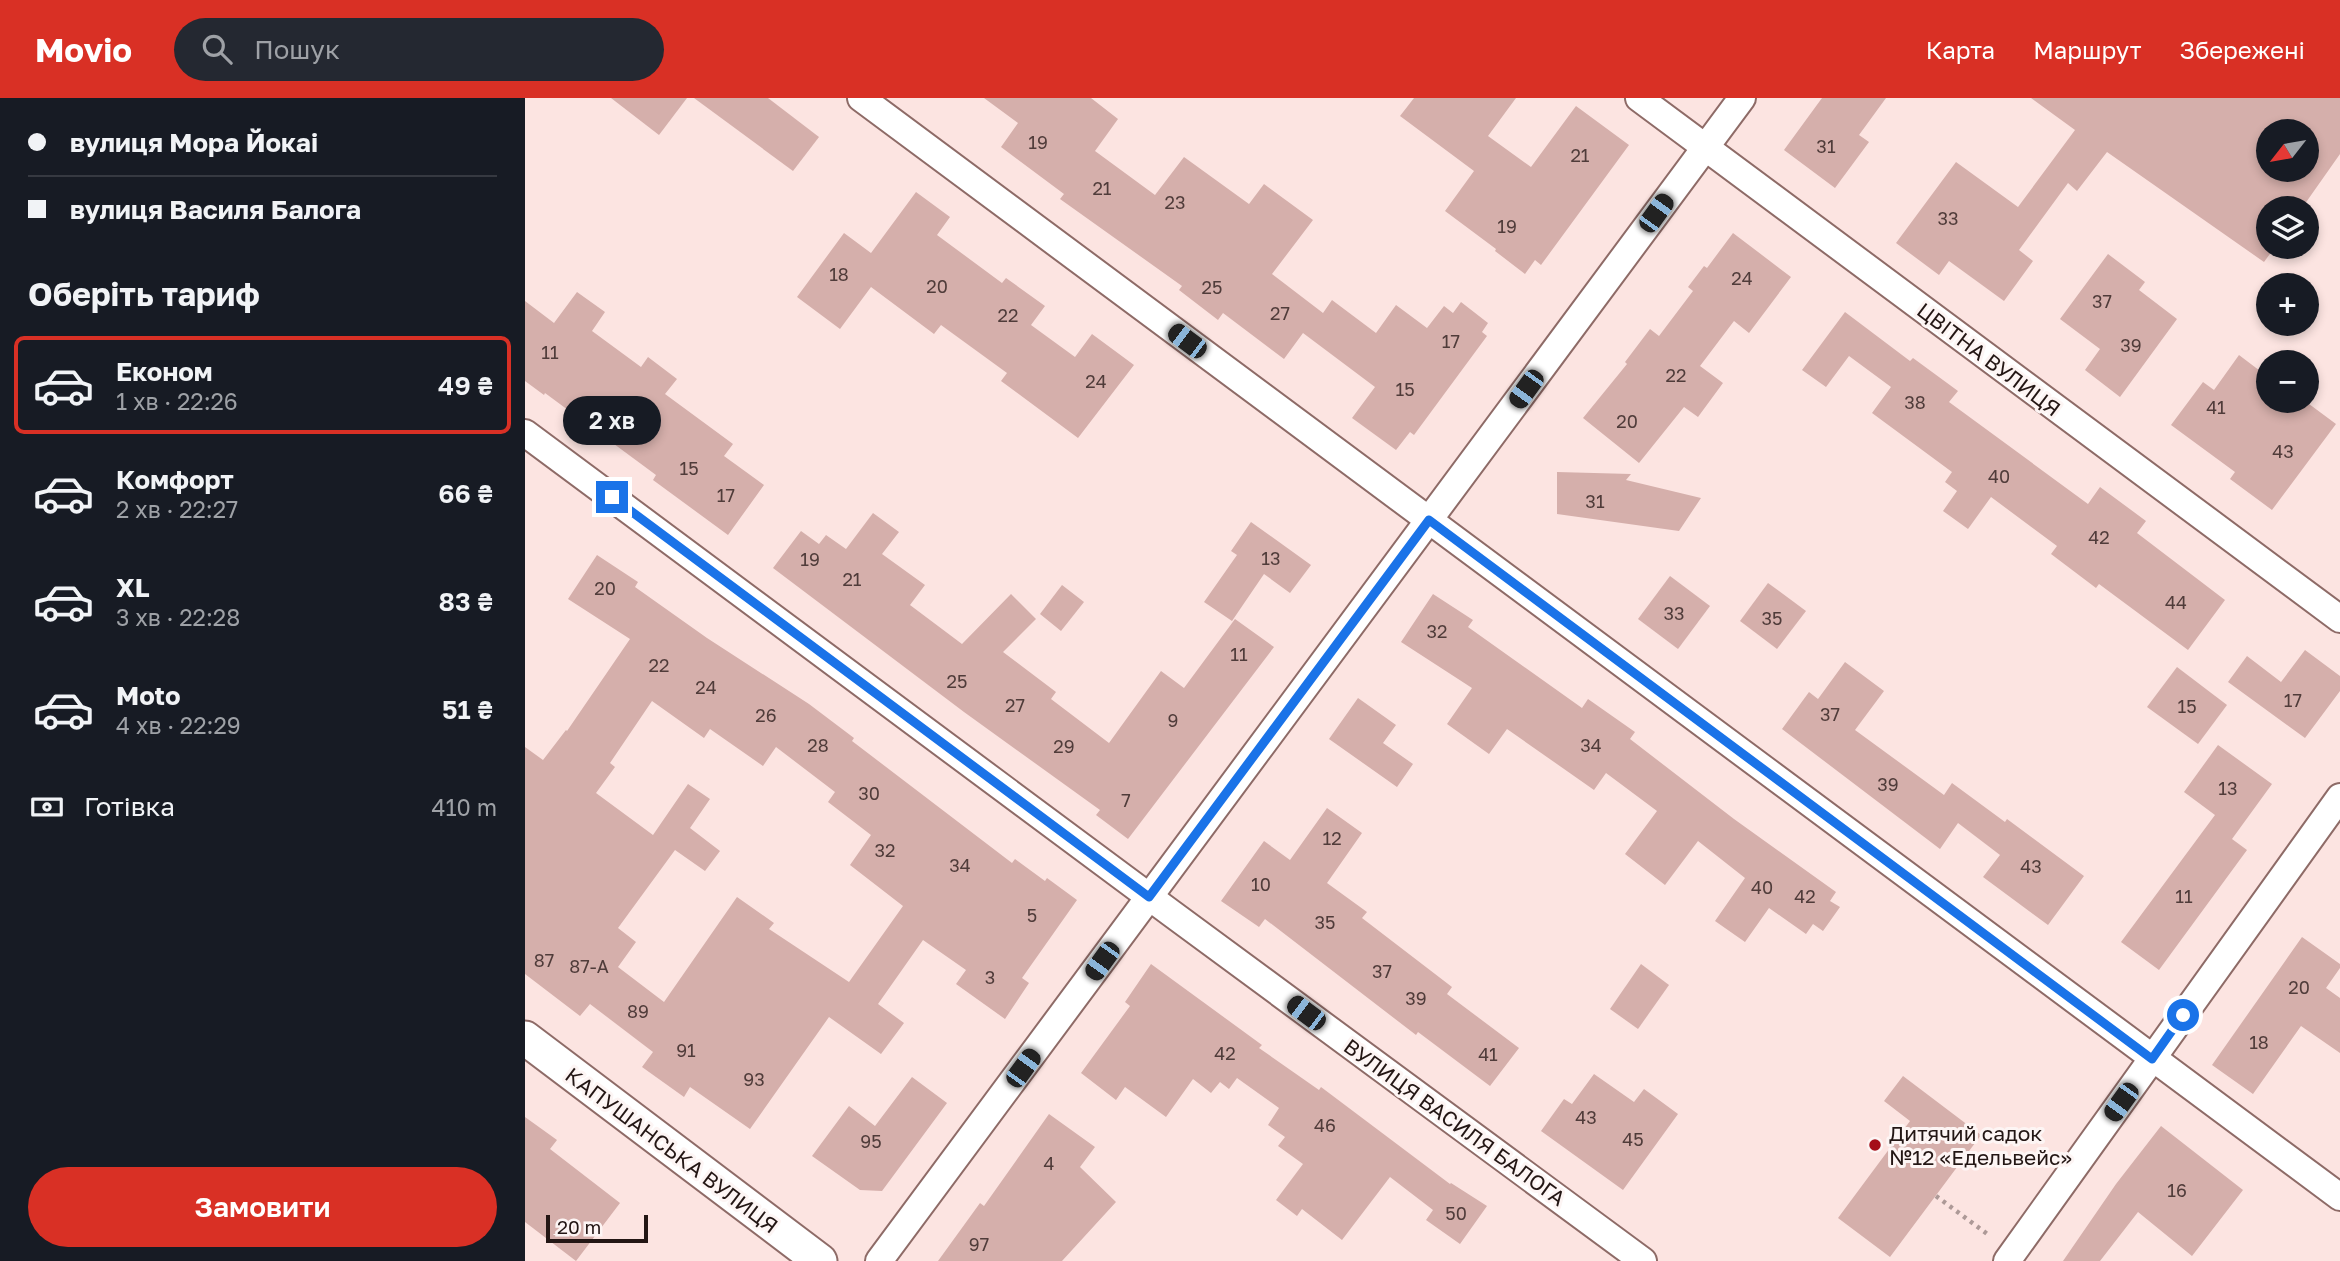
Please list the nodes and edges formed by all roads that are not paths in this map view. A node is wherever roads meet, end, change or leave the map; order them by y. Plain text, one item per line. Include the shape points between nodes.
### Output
1 (861, 98) edge
2 (1639, 98) edge
3 (1742, 98) edge
4 (1705, 147) junction
5 (525, 433) edge
6 (1429, 520) junction
7 (2340, 620) edge
8 (2340, 797) edge
9 (1149, 897) junction
10 (525, 1038) edge
11 (2152, 1059) junction
12 (2340, 1198) edge
13 (2010, 1257) edge
14 (820, 1261) edge
15 (879, 1261) edge
16 (1643, 1261) edge

1 - 6 street
2 - 4 street, ЦВІТНА ВУЛИЦЯ
3 - 4 street
4 - 6 street
4 - 7 street, ЦВІТНА ВУЛИЦЯ
5 - 9 street, ВУЛИЦЯ ВАСИЛЯ БАЛОГА
6 - 9 street
6 - 11 street
8 - 11 street
9 - 15 street
9 - 16 street, ВУЛИЦЯ ВАСИЛЯ БАЛОГА
10 - 14 street, КАПУШАНСЬКА ВУЛИЦЯ
11 - 12 street
11 - 13 street

